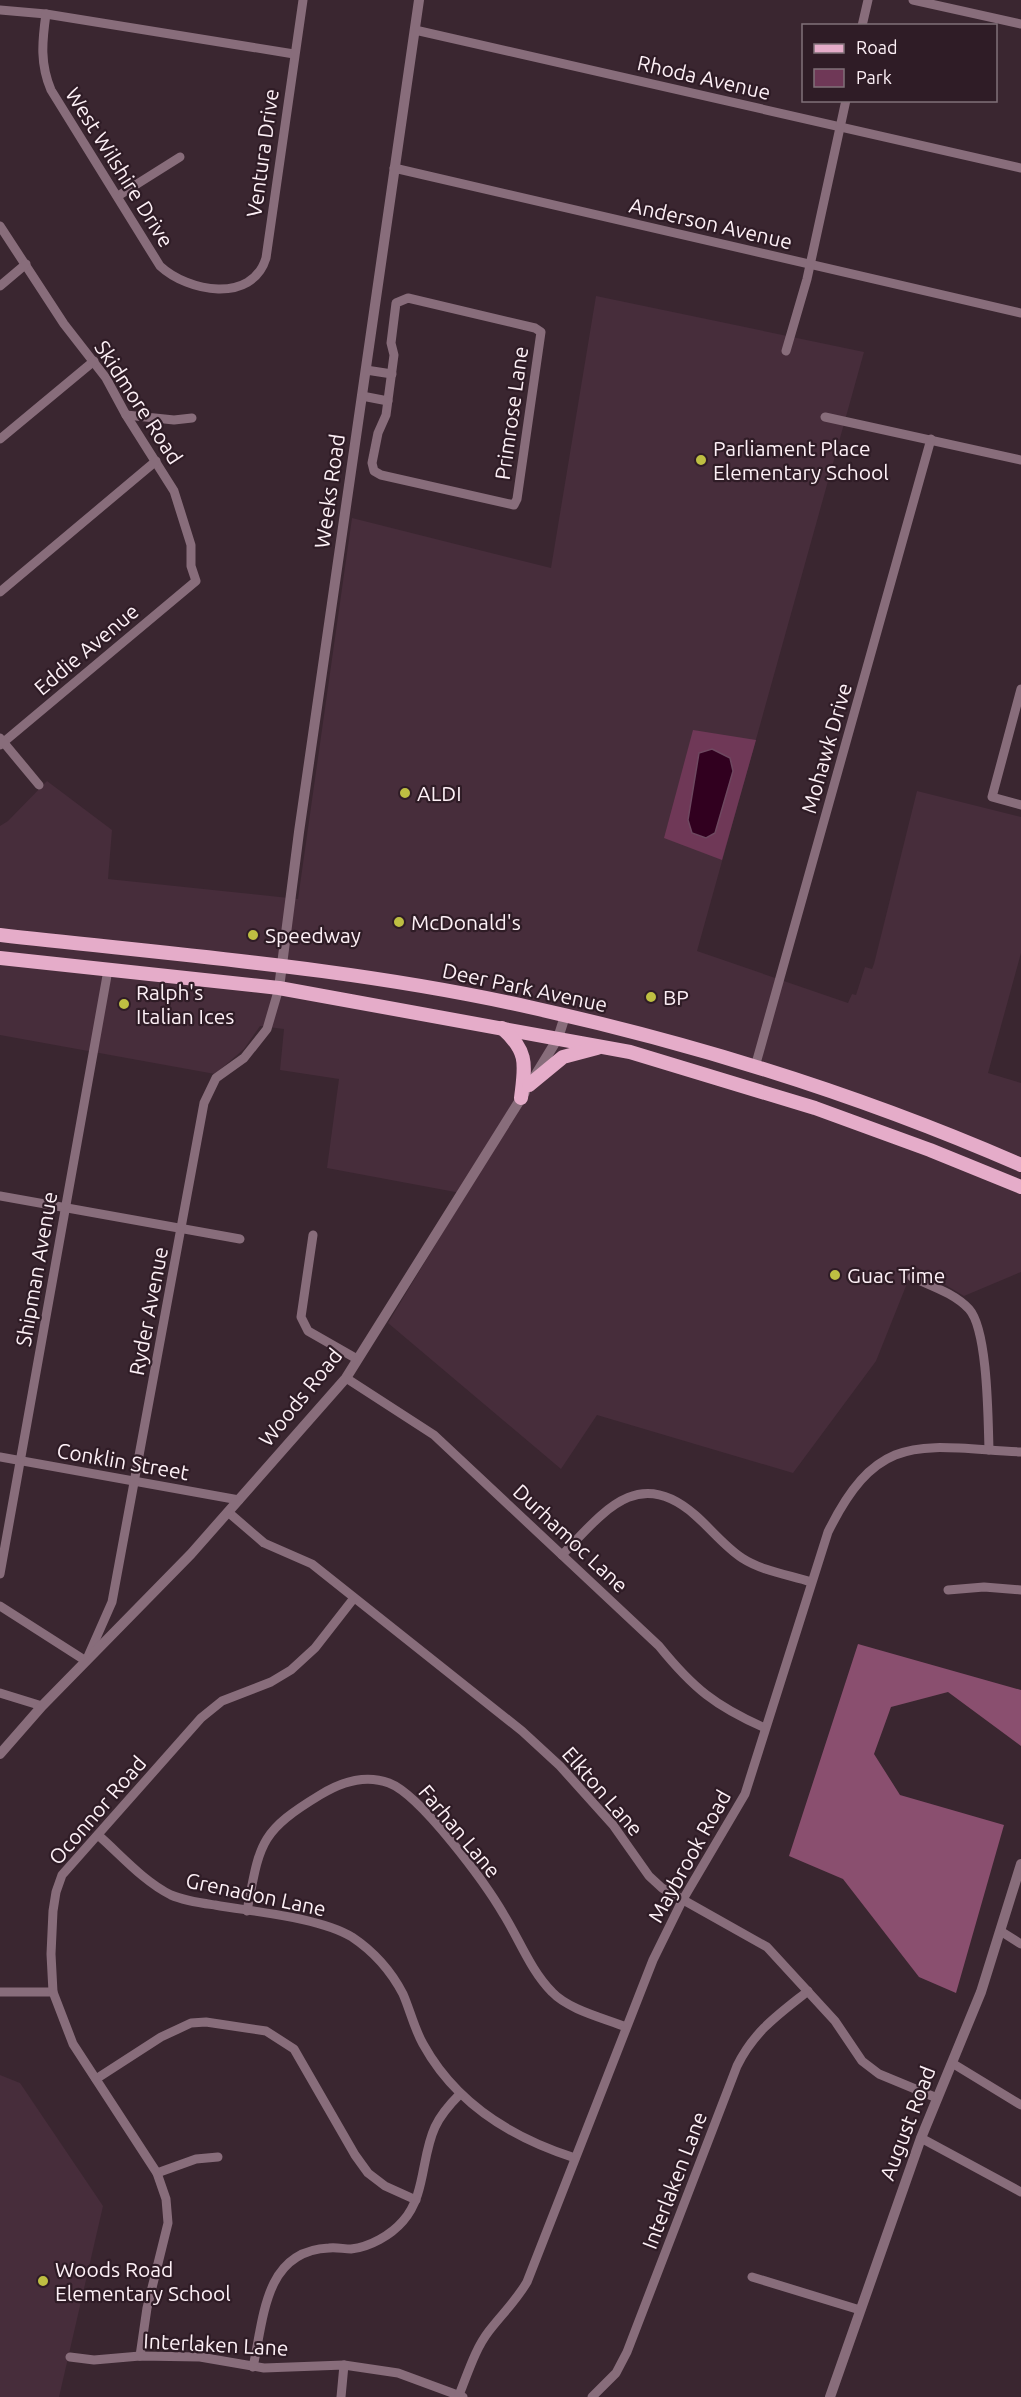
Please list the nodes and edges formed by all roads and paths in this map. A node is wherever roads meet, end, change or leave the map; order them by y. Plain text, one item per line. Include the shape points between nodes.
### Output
1 (303, 0) edge
2 (419, 0) edge
3 (868, 0) edge
4 (913, 0) edge
5 (0, 10) edge
6 (46, 14) junction
7 (862, 24) edge
8 (1021, 24) edge
9 (415, 30) junction
10 (294, 54) junction
11 (846, 102) edge
12 (840, 127) junction
13 (180, 157) dead end
14 (394, 168) junction
15 (1021, 168) edge
16 (118, 196) junction
17 (0, 226) edge
18 (26, 264) junction
19 (809, 264) junction
20 (0, 286) edge
21 (228, 290) joint
22 (1021, 313) edge
23 (786, 351) dead end
24 (94, 361) junction
25 (366, 370) junction
26 (392, 374) junction
27 (362, 396) junction
28 (388, 401) junction
29 (126, 415) junction
30 (825, 417) dead end
31 (192, 418) dead end
32 (0, 439) edge
33 (931, 439) junction
34 (1021, 460) edge
35 (156, 461) junction
36 (196, 581) joint
37 (0, 592) edge
38 (1021, 689) edge
39 (1, 742) edge
40 (39, 784) dead end
41 (1021, 805) edge
42 (0, 934) edge
43 (0, 958) edge
44 (282, 966) junction
45 (108, 970) junction
46 (279, 988) junction
47 (565, 1016) junction
48 (502, 1028) junction
49 (558, 1038) junction
50 (605, 1047) junction
51 (755, 1066) junction
52 (529, 1085) junction
53 (521, 1098) junction
54 (1018, 1160) edge
55 (1021, 1187) edge
56 (0, 1197) edge
57 (66, 1208) junction
58 (182, 1229) junction
59 (313, 1235) dead end
60 (240, 1239) dead end
61 (912, 1277) dead end
62 (357, 1359) junction
63 (346, 1378) junction
64 (989, 1450) junction
65 (1021, 1452) edge
66 (0, 1457) edge
67 (20, 1461) junction
68 (135, 1481) junction
69 (239, 1500) junction
70 (228, 1512) junction
71 (562, 1555) junction
72 (0, 1574) edge
73 (812, 1582) junction
74 (948, 1590) dead end
75 (1021, 1590) edge
76 (354, 1598) junction
77 (0, 1606) edge
78 (86, 1661) junction
79 (0, 1693) edge
80 (42, 1706) junction
81 (765, 1728) junction
82 (0, 1754) edge
83 (98, 1835) junction
84 (1021, 1864) edge
85 (682, 1901) junction
86 (247, 1911) junction
87 (1002, 1932) junction
88 (1021, 1944) edge
89 (808, 1991) junction
90 (0, 1992) edge
91 (53, 1992) junction
92 (626, 2027) junction
93 (952, 2063) junction
94 (96, 2079) junction
95 (460, 2094) junction
96 (937, 2098) junction
97 (1021, 2105) edge
98 (921, 2138) junction
99 (218, 2157) dead end
100 (575, 2158) junction
101 (157, 2173) junction
102 (1021, 2192) edge
103 (416, 2200) junction
104 (752, 2277) dead end
105 (860, 2310) junction
106 (70, 2356) dead end
107 (140, 2356) junction
108 (344, 2365) junction
109 (253, 2367) junction
110 (461, 2396) edge
111 (342, 2397) edge
112 (592, 2397) edge
113 (830, 2397) edge

1 - 10 street, Ventura Drive
2 - 9 street, Weeks Road
3 - 7 street
4 - 8 street
5 - 6 street
6 - 10 street
6 - 16 street, West Wilshire Drive via 41,49 43,72 61,110
9 - 12 street, Rhoda Avenue
9 - 14 street, Weeks Road
10 - 21 street, Ventura Drive via 266,258 262,272 252,282
11 - 12 street
12 - 15 street, Rhoda Avenue
12 - 19 street
13 - 16 street
14 - 19 street, Anderson Avenue
14 - 25 street, Weeks Road
16 - 21 street, West Wilshire Drive via 160,266 172,277
17 - 18 street, Skidmore Road
18 - 20 street
18 - 24 street, Skidmore Road via 64,324
19 - 22 street, Anderson Avenue
19 - 23 street
24 - 29 street, Skidmore Road
24 - 32 street
25 - 26 street
25 - 27 street, Weeks Road
26 - 28 street, Primrose Lane
26 - 28 street, Primrose Lane via 393,317 401,299 541,332 514,505 374,471 372,463
27 - 28 street
27 - 44 street, Weeks Road
29 - 31 street
29 - 35 street, Skidmore Road
30 - 33 street
33 - 34 street
33 - 51 street, Mohawk Drive
35 - 36 street, Skidmore Road via 174,491
35 - 37 street
36 - 39 street, Eddie Avenue
38 - 41 street via 992,797
39 - 40 street
42 - 44 main road, Deer Park Avenue
43 - 45 main road, Deer Park Avenue
44 - 46 street, Weeks Road
44 - 47 main road, Deer Park Avenue via 528,1006
45 - 46 main road, Deer Park Avenue
45 - 57 street, Shipman Avenue
46 - 48 main road, Deer Park Avenue
46 - 58 street, Ryder Avenue via 267,1029 244,1058 216,1078 204,1103
47 - 49 street, Woods Road
47 - 51 main road, Deer Park Avenue
48 - 49 main road, Deer Park Avenue
48 - 53 main road via 520,1046 524,1059
49 - 50 main road, Deer Park Avenue
49 - 52 street, Woods Road
50 - 52 main road via 564,1057
50 - 55 main road, Deer Park Avenue via 783,1097
51 - 54 main road, Deer Park Avenue
52 - 53 street, Woods Road
53 - 62 street, Woods Road
56 - 57 street
57 - 58 street
57 - 67 street, Shipman Avenue
58 - 60 street
58 - 68 street, Ryder Avenue
59 - 62 street via 301,1317 308,1330
61 - 64 street via 954,1296 970,1310 979,1329
62 - 63 street, Woods Road
63 - 69 street, Woods Road
63 - 71 street, Durhamoc Lane via 434,1435
64 - 65 street, Maybrook Road
64 - 73 street, Maybrook Road via 906,1450 868,1471 837,1514
66 - 67 street, Conklin Street
67 - 68 street, Conklin Street
67 - 72 street, Shipman Avenue
68 - 69 street, Conklin Street
68 - 78 street, Ryder Avenue via 112,1602
69 - 70 street, Woods Road
70 - 76 street, Elkton Lane via 264,1543 312,1564
70 - 78 street, Woods Road
71 - 73 street via 607,1508 622,1498 652,1495 678,1502 740,1557
71 - 81 street, Durhamoc Lane via 659,1646 705,1696
73 - 81 street, Maybrook Road
74 - 75 street
76 - 83 street, Oconnor Road via 315,1648 291,1670 222,1701 201,1718
76 - 85 street, Elkton Lane via 522,1731 560,1766 613,1825 649,1876
77 - 78 street
78 - 80 street, Woods Road
79 - 80 street
80 - 82 street, Woods Road
81 - 85 street, Maybrook Road via 745,1794
83 - 86 street, Grenadon Lane via 150,1882 172,1895
83 - 91 street, Oconnor Road via 62,1875 56,1892 51,1954
84 - 87 street, August Road
85 - 89 street, Elkton Lane via 767,1947
85 - 92 street, Maybrook Road
86 - 92 street, Farhan Lane via 258,1857 268,1835 285,1816 337,1784 366,1779 389,1783 408,1795 470,1866 554,1994
86 - 95 street, Grenadon Lane via 324,1925 351,1937 383,1963 403,1994 422,2043
87 - 88 street
87 - 93 street, August Road
89 - 96 street, Elkton Lane via 835,2021 861,2061 879,2074
89 - 112 street, Interlaken Lane via 748,2044 627,2352 616,2373
90 - 91 street
91 - 94 street, Oconnor Road via 73,2044
92 - 100 street, Maybrook Road
93 - 96 street, August Road
93 - 97 street
94 - 101 street, Oconnor Road
94 - 103 street via 161,2037 191,2023 266,2031 294,2049 368,2173
95 - 100 street, Grenadon Lane via 508,2130
95 - 103 street via 434,2128
96 - 98 street, August Road
98 - 102 street
98 - 105 street, August Road
99 - 101 street
100 - 110 street, Maybrook Road via 527,2282 478,2348
101 - 107 street, Oconnor Road via 166,2199 168,2223 147,2308
103 - 109 street via 404,2221 368,2244 351,2249 327,2248 294,2257 274,2283
104 - 105 street
105 - 113 street, August Road
106 - 107 street, Interlaken Lane via 94,2360
107 - 109 street, Interlaken Lane via 200,2357
108 - 109 street, Interlaken Lane
108 - 110 street, Interlaken Lane via 398,2373
108 - 111 street

